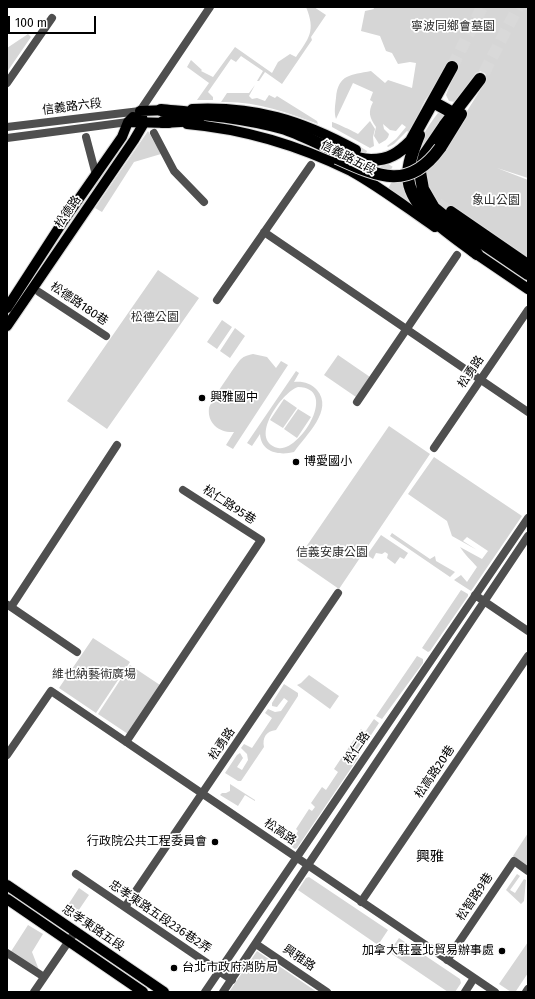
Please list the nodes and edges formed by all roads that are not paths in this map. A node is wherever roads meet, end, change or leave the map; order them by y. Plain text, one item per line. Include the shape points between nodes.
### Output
1 (210, 7) edge
2 (52, 18) dead end
3 (452, 67) tunnel mouth
4 (7, 83) edge
5 (431, 106) junction
6 (140, 111) junction
7 (454, 113) junction
8 (162, 116) junction
9 (128, 122) junction
10 (144, 123) junction
11 (7, 127) edge
12 (154, 133) dead end
13 (86, 137) dead end
14 (7, 138) edge
15 (356, 150) tunnel mouth
16 (311, 164) dead end
17 (96, 175) junction
18 (204, 202) dead end
19 (451, 211) tunnel mouth
20 (264, 232) junction
21 (477, 254) junction
22 (457, 255) dead end
23 (528, 264) edge
24 (528, 274) edge
25 (528, 289) edge
26 (39, 292) dead end
27 (217, 300) dead end
28 (7, 308) edge
29 (528, 310) edge
30 (7, 326) edge
31 (406, 329) junction
32 (106, 336) dead end
33 (480, 379) junction
34 (357, 402) dead end
35 (528, 412) edge
36 (117, 445) dead end
37 (434, 448) dead end
38 (183, 490) dead end
39 (528, 518) edge
40 (528, 536) edge
41 (338, 593) dead end
42 (475, 596) junction
43 (485, 602) junction
44 (9, 605) edge
45 (528, 632) edge
46 (77, 652) dead end
47 (528, 656) edge
48 (126, 742) junction
49 (7, 755) edge
50 (202, 794) junction
51 (296, 858) junction
52 (308, 866) junction
53 (528, 871) edge
54 (76, 874) dead end
55 (7, 885) edge
56 (7, 899) edge
57 (361, 902) junction
58 (125, 907) junction
59 (76, 932) junction
60 (69, 941) junction
61 (256, 944) junction
62 (7, 953) edge
63 (447, 960) junction
64 (219, 971) junction
65 (43, 978) junction
66 (474, 978) junction
67 (232, 980) junction
68 (528, 989) edge
69 (34, 992) edge
70 (143, 992) edge
71 (164, 992) edge
72 (205, 992) edge
73 (224, 992) edge
74 (327, 992) edge
75 (465, 992) edge
76 (495, 992) edge
77 (526, 992) edge

1 - 6 street, 松德路
2 - 4 street
3 - 5 highway
5 - 7 highway
5 - 8 highway via 411,141 401,150 386,158 370,160 354,157 302,135 254,121
5 - 21 highway via 410,163 408,176 412,194 426,213
6 - 8 main road, 信義路五段
6 - 9 main road, 松德路
6 - 10 main road
6 - 11 street, 信義路六段
7 - 8 highway, bridge via 482,76 440,148 424,167 402,176 373,173 296,140 252,127
7 - 24 highway via 425,154 420,172 423,189 434,208 450,221
8 - 10 main road, 信義路五段
8 - 15 main road, 信義路五段 via 216,108 263,113 318,131
8 - 21 main road, 信義路五段 via 294,146 352,172
9 - 10 main road, 信義路五段
9 - 14 street, 信義路六段
9 - 17 main road, 松德路 via 122,137
10 - 30 main road, 松德路
12 - 18 street via 174,171
13 - 17 street
16 - 20 street
17 - 28 main road, 松德路
19 - 23 main road
20 - 27 street
20 - 31 street
21 - 25 main road, 信義路五段
22 - 31 street
26 - 32 street, 松德路180巷
29 - 33 street, 松勇路
31 - 33 street
31 - 34 street
33 - 35 street
33 - 37 street, 松勇路
36 - 44 street
38 - 48 street, 松仁路95巷 via 261,540
39 - 42 street, 松仁路
40 - 43 street, 松仁路
41 - 50 street, 松勇路
42 - 43 street
42 - 51 street, 松仁路
43 - 45 street
43 - 52 street, 松仁路
44 - 46 street
47 - 57 street, 松高路20巷
48 - 49 street, 松高路 via 51,691
48 - 50 street, 松高路
50 - 51 street, 松高路
50 - 58 street, 松勇路
51 - 52 street, 松高路
51 - 64 street, 松仁路
52 - 57 street, 松高路
52 - 61 street, 松仁路
53 - 63 street, 松智路9巷 via 514,861
54 - 58 street, 忠孝東路五段236巷2弄
55 - 59 main road, 忠孝東路五段
56 - 60 main road, 忠孝東路五段
57 - 63 street, 松高路
58 - 64 street, 忠孝東路五段236巷2弄
59 - 60 street
59 - 71 main road, 忠孝東路五段
60 - 65 street
60 - 70 main road, 忠孝東路五段
61 - 67 street, 松仁路
61 - 74 street, 興雅路
62 - 65 street
63 - 66 street, 松高路
64 - 67 street, 忠孝東路五段236巷2弄
64 - 72 street, 松仁路
65 - 69 street
66 - 75 street
66 - 76 street, 松高路
67 - 73 street, 松仁路
68 - 77 street

